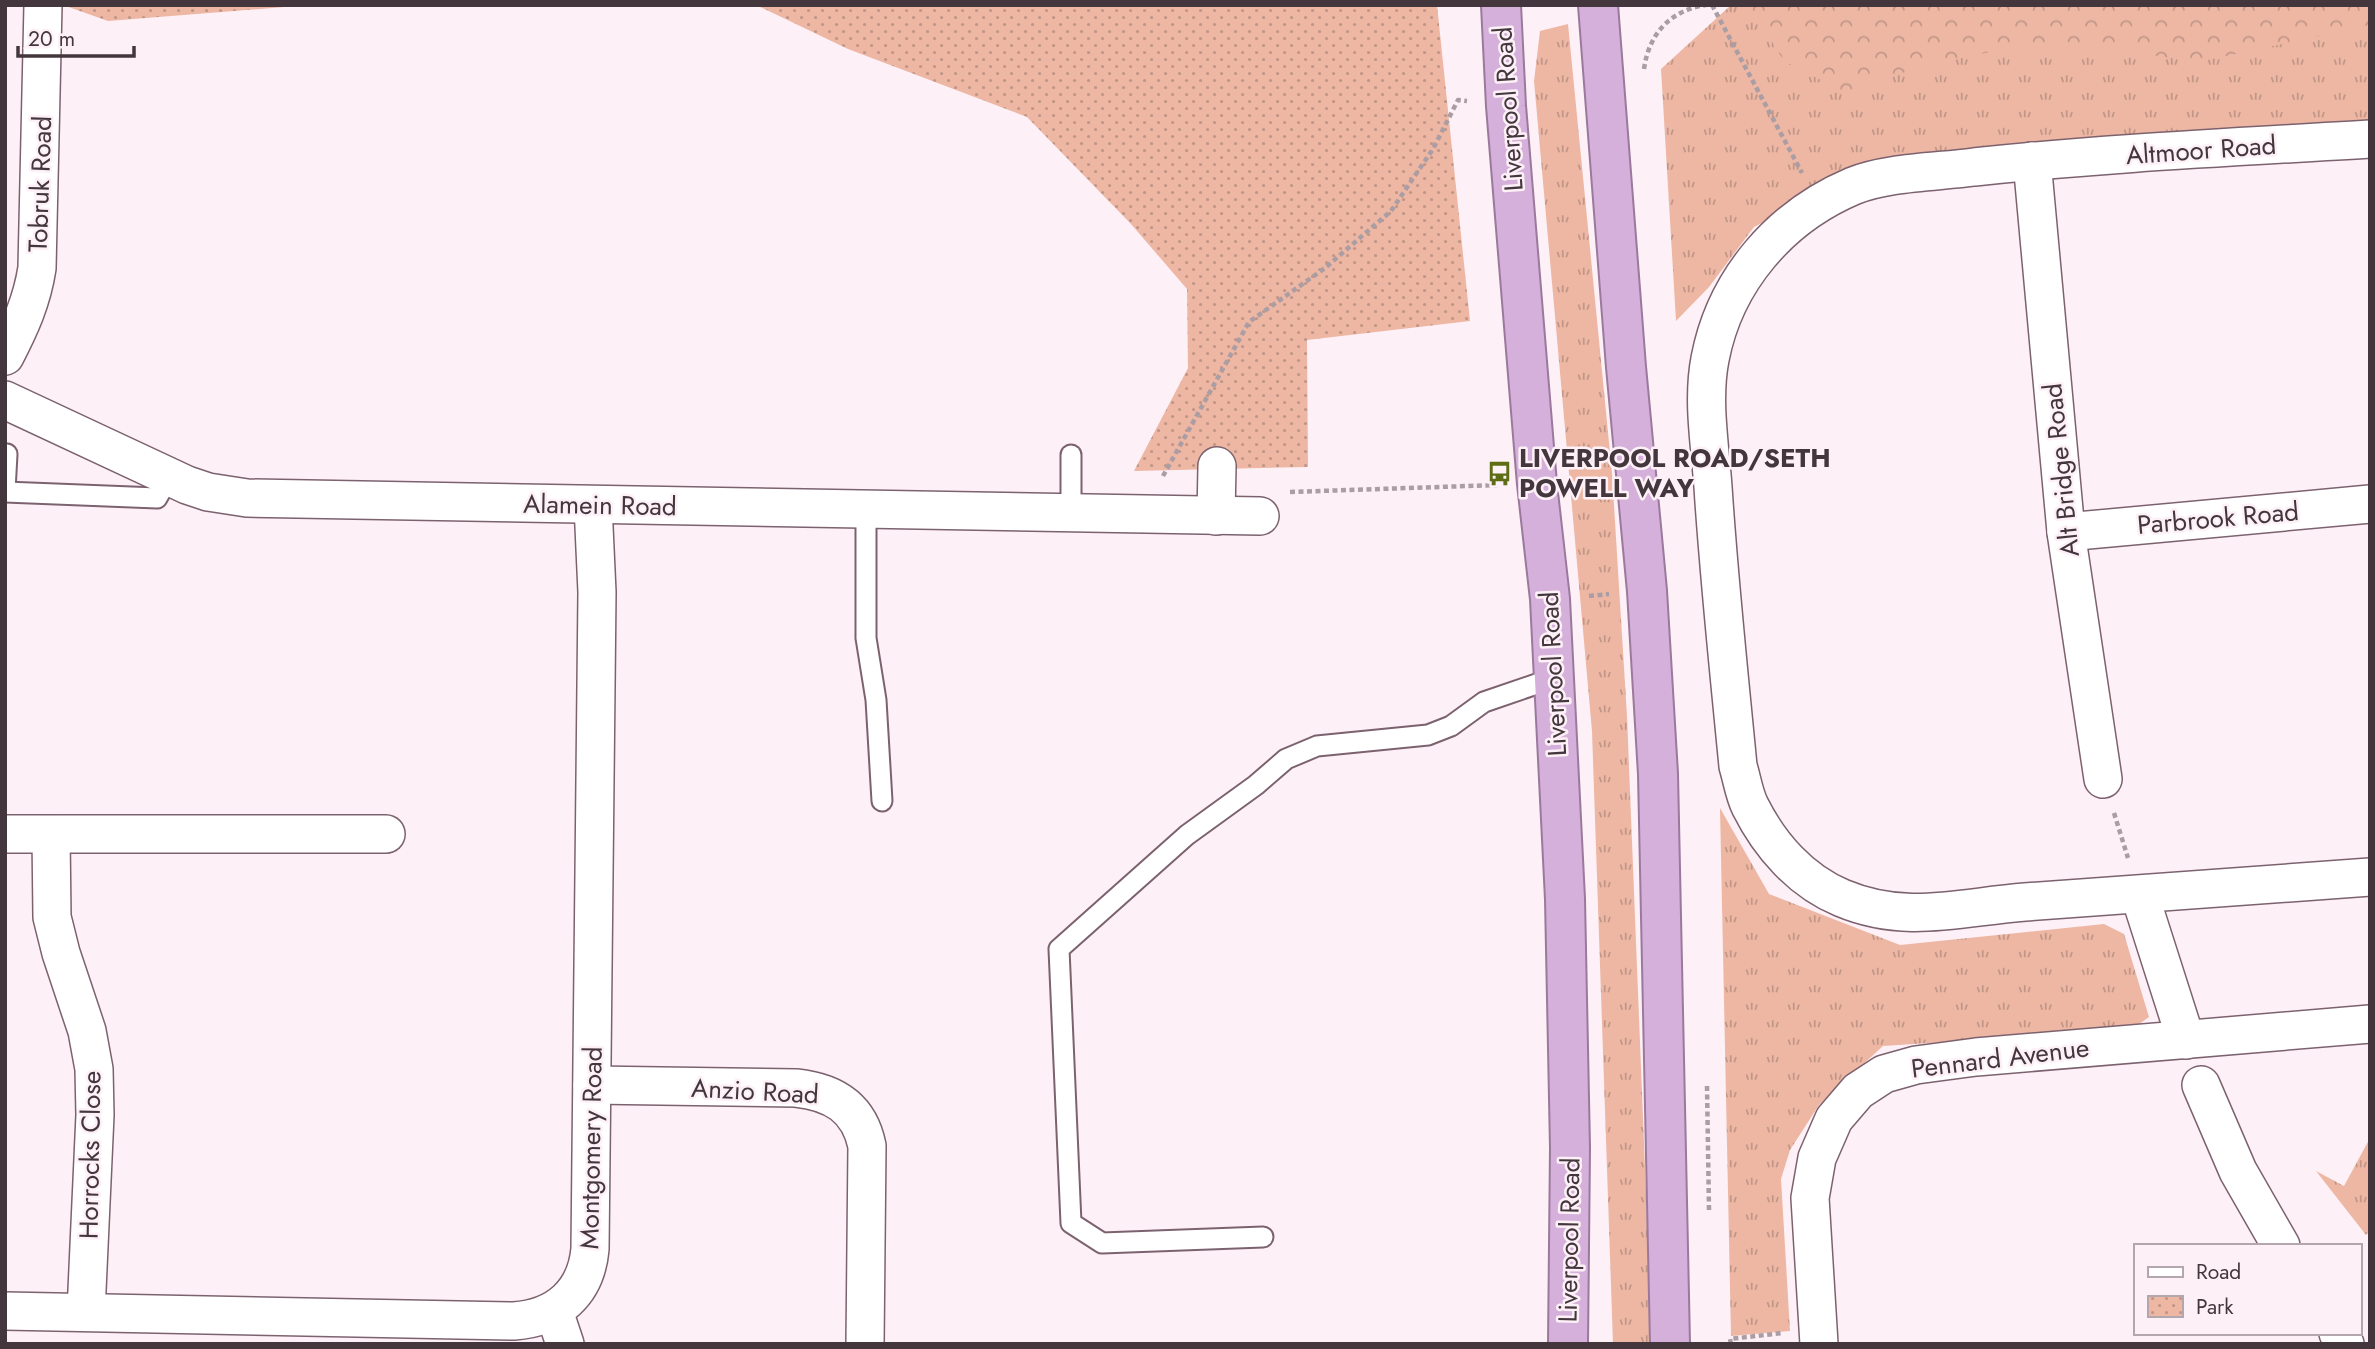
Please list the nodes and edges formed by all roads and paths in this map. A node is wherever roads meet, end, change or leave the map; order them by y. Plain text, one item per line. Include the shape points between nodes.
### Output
1 (43, 5) edge
2 (1501, 5) edge
3 (1598, 5) edge
4 (1706, 5) edge
5 (1712, 5) edge
6 (1644, 76) dead end
7 (1506, 106) junction
8 (2370, 139) edge
9 (2032, 161) junction
10 (1825, 200) junction
11 (5, 356) edge
12 (5, 400) edge
13 (7, 454) edge
14 (1071, 455) dead end
15 (1217, 466) dead end
16 (169, 477) junction
17 (1538, 484) junction
18 (5, 491) edge
19 (2370, 504) edge
20 (593, 505) junction
21 (866, 509) junction
22 (1071, 513) junction
23 (1141, 514) junction
24 (1216, 516) junction
25 (1260, 516) joint
26 (2066, 532) junction
27 (1647, 591) junction
28 (1550, 599) junction
29 (1554, 678) junction
30 (2103, 779) joint
31 (882, 801) dead end
32 (5, 834) edge
33 (386, 834) dead end
34 (51, 835) junction
35 (2370, 877) edge
36 (2140, 896) junction
37 (2370, 1024) edge
38 (2186, 1040) junction
39 (592, 1085) junction
40 (2201, 1085) dead end
41 (1263, 1237) dead end
42 (2280, 1244) edge
43 (5, 1311) edge
44 (86, 1312) junction
45 (559, 1328) edge
46 (379, 1331) edge
47 (1818, 1337) edge
48 (865, 1344) edge
49 (1568, 1344) edge
50 (1670, 1344) edge
51 (1731, 1344) edge

1 - 11 street, Tobruk Road via 37,268 25,318
2 - 7 highway, Liverpool Road
3 - 27 highway
4 - 6 path via 1677,13 1666,23 1648,50
5 - 10 path via 1802,173
7 - 17 highway, Liverpool Road
7 - 23 path via 1458,100 1433,149 1391,211 1325,268 1249,322
8 - 9 street, Altmoor Road
9 - 10 street via 1895,176 1856,185
9 - 26 street, Alt Bridge Road
10 - 36 street via 1773,238 1750,264 1718,327 1710,361 1707,399 1715,513 1738,766 1749,804 1787,861 1812,882 1875,909 1914,914
12 - 16 street, Alamein Road
13 - 18 lane
14 - 22 lane
15 - 24 street
16 - 18 lane via 157,498
16 - 20 street, Alamein Road via 208,492 247,498
17 - 25 path via 1277,492
17 - 28 highway, Liverpool Road
19 - 26 street, Parbrook Road
20 - 21 street, Alamein Road
20 - 39 street, Montgomery Road via 597,592
21 - 22 street, Alamein Road
21 - 31 lane via 866,638 876,700
22 - 23 street, Alamein Road
23 - 24 street, Alamein Road
24 - 25 street, Alamein Road
26 - 30 street, Alt Bridge Road
27 - 28 path
27 - 50 highway via 1658,774
28 - 29 highway, Liverpool Road
29 - 41 lane via 1485,702 1451,726 1428,735 1317,746 1286,759 1187,835 1059,949 1071,1223 1101,1243
29 - 49 highway, Liverpool Road via 1565,899
30 - 36 path
32 - 34 street
33 - 34 street
34 - 44 street, Horrocks Close via 52,917 94,1069
35 - 36 street
36 - 38 street
37 - 38 street, Pennard Avenue
38 - 47 street, Pennard Avenue via 1916,1065 1884,1074 1858,1091 1834,1119 1817,1158 1811,1198
39 - 45 street, Montgomery Road via 589,1262 580,1286 563,1305
39 - 48 street, Anzio Road via 796,1088 837,1098 849,1108 867,1146
40 - 42 street via 2238,1171
43 - 44 street, Montgomery Road
44 - 46 street, Montgomery Road
45 - 46 street, Montgomery Road via 529,1320
47 - 51 path via 1730,1339

